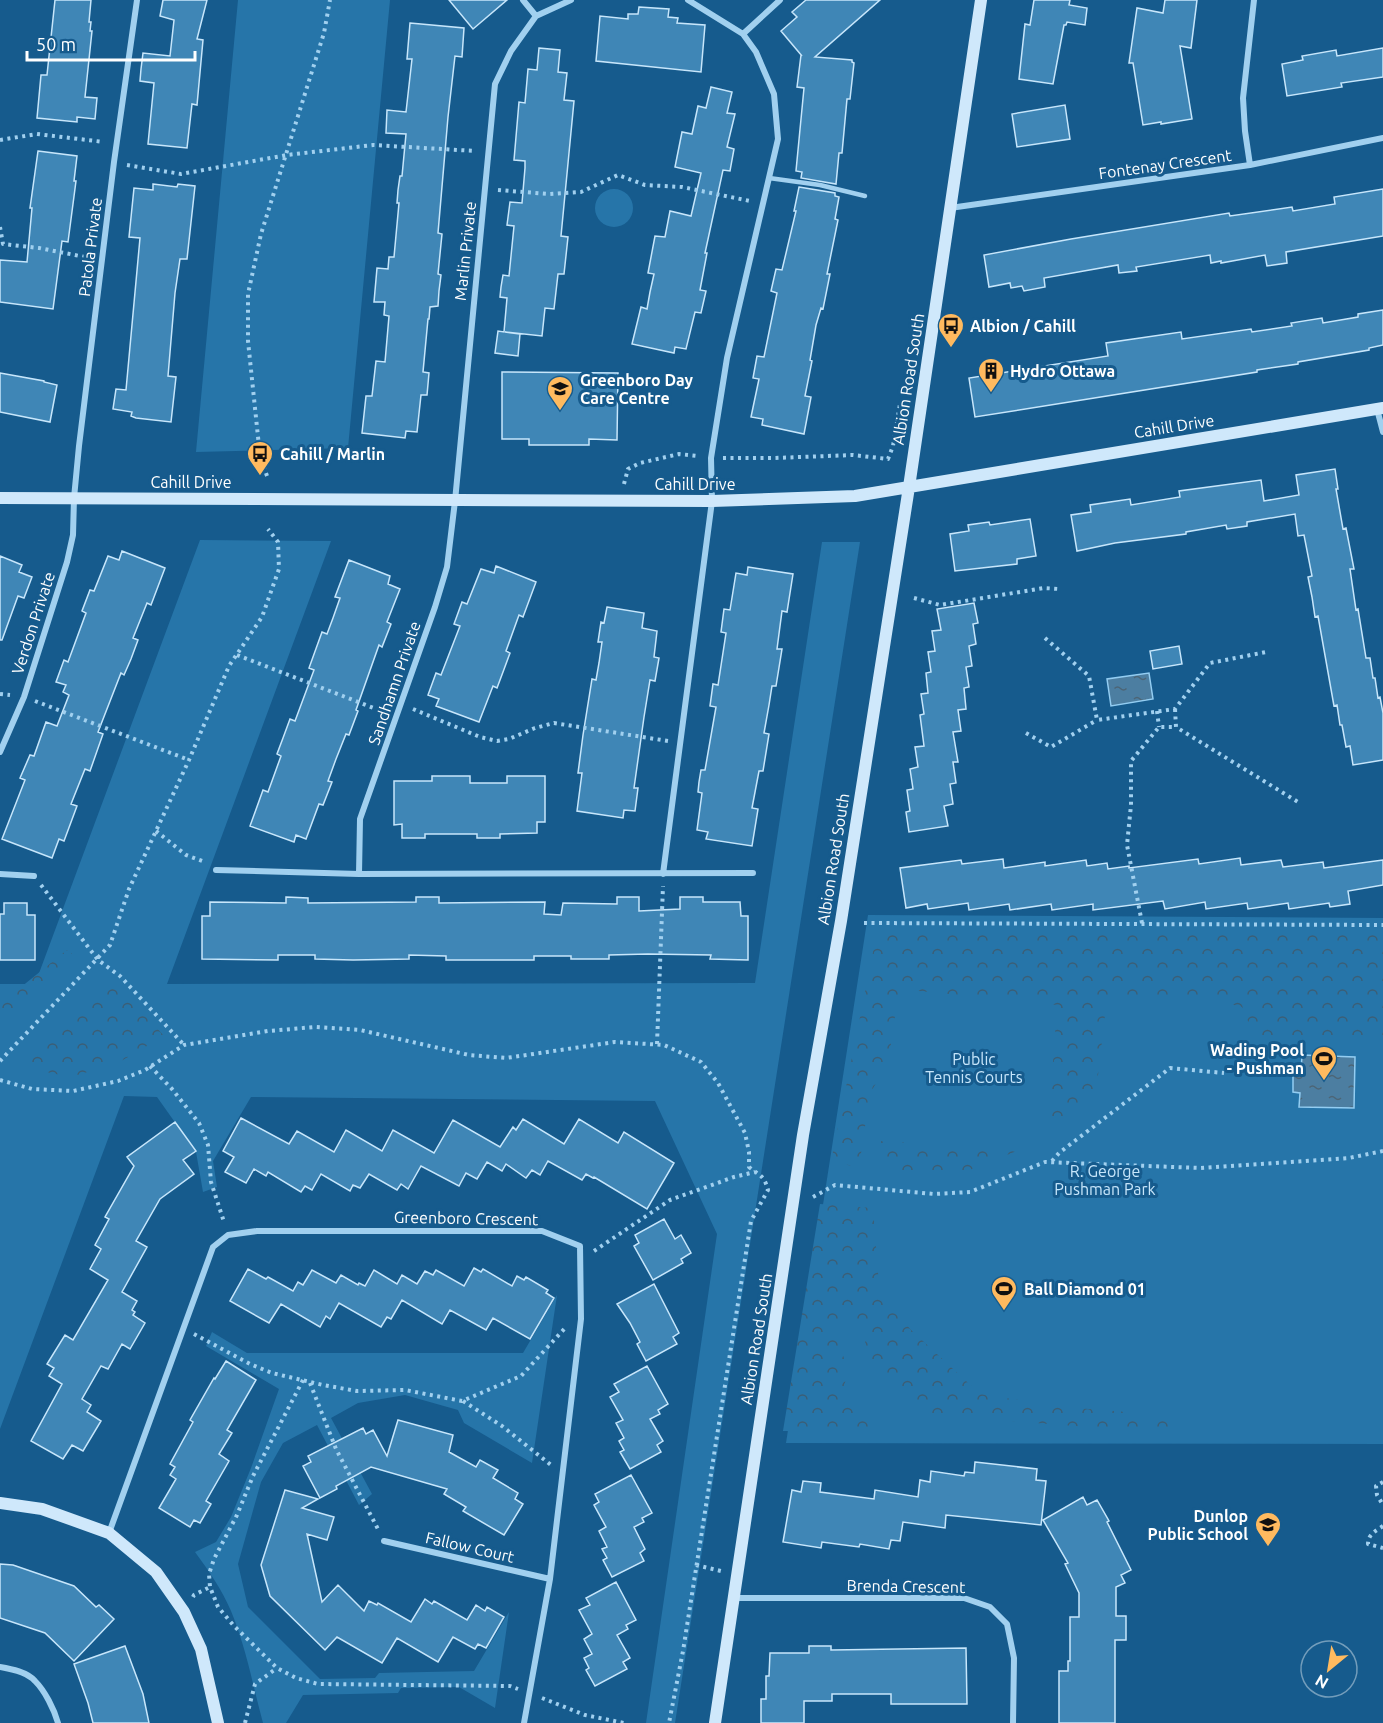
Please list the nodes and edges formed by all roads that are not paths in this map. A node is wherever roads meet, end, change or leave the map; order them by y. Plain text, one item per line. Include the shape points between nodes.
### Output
1 (137, 0) edge
2 (523, 0) edge
3 (571, 0) edge
4 (688, 0) edge
5 (780, 0) edge
6 (981, 0) edge
7 (1254, 0) edge
8 (536, 16) junction
9 (743, 34) junction
10 (1383, 138) edge
11 (1250, 165) junction
12 (769, 178) junction
13 (865, 196) dead end
14 (950, 208) junction
15 (1380, 409) edge
16 (1383, 432) edge
17 (909, 487) junction
18 (0, 498) edge
19 (74, 498) junction
20 (455, 501) junction
21 (712, 501) junction
22 (0, 752) edge
23 (216, 870) road end
24 (753, 873) dead end
25 (0, 874) edge
26 (359, 874) junction
27 (663, 874) junction
28 (34, 876) road end
29 (0, 1503) edge
30 (109, 1533) junction
31 (384, 1541) road end
32 (550, 1579) junction
33 (733, 1598) junction
34 (0, 1667) edge
35 (57, 1723) edge
36 (218, 1723) edge
37 (524, 1723) edge
38 (715, 1723) edge
39 (1013, 1723) edge

1 - 19 street, Patola Private
2 - 8 street
3 - 8 street, Marlin Private
4 - 9 street
5 - 9 street
6 - 14 street, Albion Road South
7 - 11 street via 1243,98
8 - 20 street, Marlin Private via 511,51 495,84
9 - 12 street via 756,52 774,94 778,139
10 - 11 street, Fontenay Crescent
11 - 14 street, Fontenay Crescent
12 - 13 lane
12 - 21 street via 727,358 711,458
14 - 17 street, Albion Road South
15 - 16 street
15 - 17 street, Cahill Drive
17 - 21 street, Cahill Drive via 855,496
17 - 33 street, Albion Road South via 803,1135
18 - 19 street, Cahill Drive
19 - 20 street, Cahill Drive
19 - 22 street, Verdon Private via 74,535 67,562 24,697
20 - 21 street, Cahill Drive
20 - 26 street, Sandhamn Private via 447,567 360,819
21 - 27 street
23 - 26 street
24 - 27 street
25 - 28 street
26 - 27 street
29 - 30 street via 42,1509
30 - 32 street, Greenboro Crescent via 213,1247 228,1235 257,1231 542,1231 580,1246 581,1319
30 - 36 street via 156,1572 184,1612 201,1649
31 - 32 street, Fallow Court
32 - 37 street
33 - 38 street, Albion Road South
33 - 39 street, Brenda Crescent via 964,1598 990,1607 1007,1624 1014,1658
34 - 35 street via 34,1680

